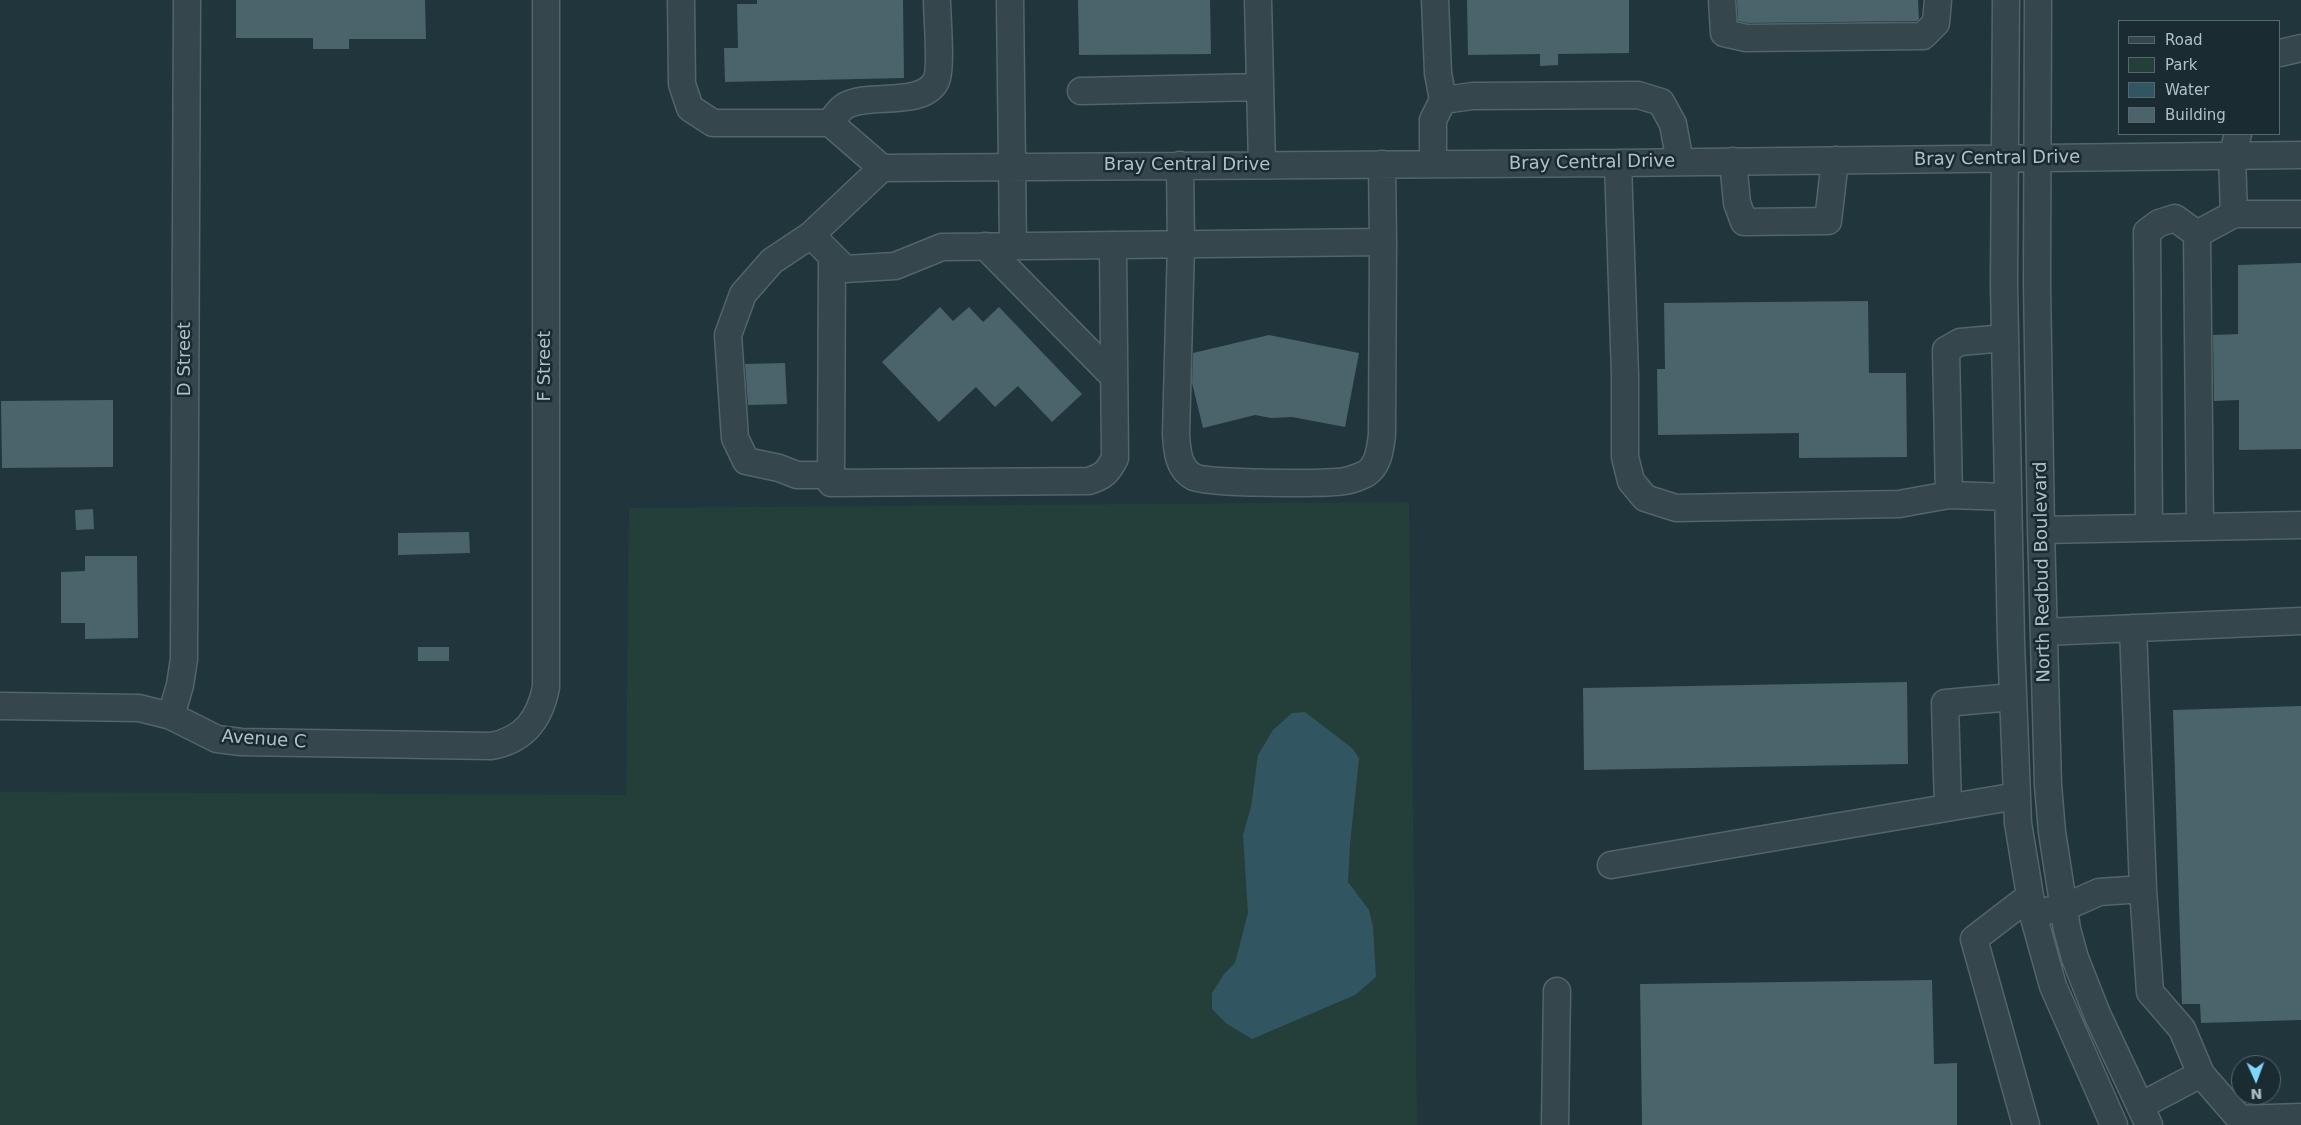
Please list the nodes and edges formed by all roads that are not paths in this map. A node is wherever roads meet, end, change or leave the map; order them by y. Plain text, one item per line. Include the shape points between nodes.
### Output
1 (187, 0) edge
2 (546, 0) edge
3 (681, 0) edge
4 (936, 0) edge
5 (1010, 0) edge
6 (1258, 0) edge
7 (1435, 0) edge
8 (1722, 0) edge
9 (1938, 0) edge
10 (2006, 0) edge
11 (2038, 0) edge
12 (2301, 48) edge
13 (2281, 53) edge
14 (1260, 87) junction
15 (1081, 91) dead end
16 (1443, 100) junction
17 (830, 123) junction
18 (2235, 145) edge
19 (2301, 155) edge
20 (2037, 158) junction
21 (1835, 160) junction
22 (2004, 160) junction
23 (1733, 161) junction
24 (1680, 162) junction
25 (1382, 164) junction
26 (1433, 164) junction
27 (1618, 164) junction
28 (1180, 165) junction
29 (1262, 165) junction
30 (1013, 167) junction
31 (882, 168) junction
32 (2234, 214) junction
33 (2301, 214) edge
34 (2197, 234) junction
35 (811, 236) junction
36 (1383, 242) junction
37 (1112, 244) junction
38 (1181, 244) junction
39 (1014, 245) junction
40 (985, 246) junction
41 (832, 256) junction
42 (2005, 338) junction
43 (1114, 377) junction
44 (831, 475) junction
45 (1949, 495) junction
46 (2008, 503) junction
47 (2041, 520) junction
48 (2301, 526) edge
49 (2200, 527) junction
50 (2149, 528) junction
51 (2301, 621) edge
52 (2133, 628) junction
53 (2044, 632) junction
54 (2013, 697) junction
55 (0, 706) edge
56 (171, 716) junction
57 (529, 728) joint
58 (2017, 796) junction
59 (1948, 808) junction
60 (1611, 865) dead end
61 (2143, 889) junction
62 (2031, 905) junction
63 (2063, 908) junction
64 (1557, 991) dead end
65 (2201, 1074) junction
66 (2145, 1115) edge
67 (2301, 1117) edge
68 (1555, 1125) edge
69 (2026, 1125) edge
70 (2114, 1125) edge

1 - 56 street, D Street via 184,658
2 - 57 street, F Street via 546,687 541,708
3 - 17 street via 682,84 690,108 713,122
4 - 17 street via 936,81 926,91 913,96 847,105
5 - 30 street
6 - 14 street
7 - 16 street via 1438,73
8 - 9 street via 1724,34 1756,38 1922,36 1936,23
10 - 22 street, North Redbud Boulevard
11 - 20 street, North Redbud Boulevard
12 - 13 street
14 - 15 street
14 - 29 street
16 - 24 street via 1473,96 1638,95 1661,102 1673,124
16 - 26 street via 1433,120
17 - 31 street
18 - 19 street, Bray Central Drive
18 - 20 street, Bray Central Drive
18 - 32 street
20 - 22 street, Bray Central Drive
20 - 47 street, North Redbud Boulevard
21 - 22 street, Bray Central Drive
21 - 23 street, Bray Central Drive
21 - 23 street via 1828,221 1744,222 1738,203
22 - 42 street, North Redbud Boulevard
23 - 24 street, Bray Central Drive
24 - 27 street, Bray Central Drive
25 - 26 street, Bray Central Drive
25 - 29 street, Bray Central Drive
25 - 36 street
26 - 27 street, Bray Central Drive
27 - 45 street via 1625,457 1631,481 1645,498 1676,508 1899,504
28 - 29 street, Bray Central Drive
28 - 30 street, Bray Central Drive
28 - 38 street
30 - 31 street, Bray Central Drive
30 - 39 street
31 - 35 street
32 - 33 street
32 - 34 street
34 - 49 street
34 - 50 street via 2175,218 2159,223 2147,232
35 - 41 street
35 - 44 street via 772,261 743,294 728,336 735,438 746,461 797,475
36 - 38 street
36 - 38 street via 1382,435 1378,459 1367,472 1346,481 1233,482 1195,478 1183,468 1176,434
37 - 38 street
37 - 39 street
37 - 43 street
39 - 40 street
40 - 41 street via 942,247 894,266 844,269
40 - 43 street
41 - 44 street
42 - 45 street via 1960,342 1946,350
42 - 46 street, North Redbud Boulevard
43 - 44 street via 1114,458 1109,472 1102,477 1089,481 831,483
45 - 46 street
46 - 47 street
46 - 54 street, North Redbud Boulevard
47 - 50 street
47 - 53 street, North Redbud Boulevard
48 - 49 street
49 - 50 street
51 - 52 street
52 - 53 street
52 - 61 street
53 - 63 street, North Redbud Boulevard via 2049,795
54 - 58 street, North Redbud Boulevard
54 - 59 street via 1945,704
55 - 56 street, Avenue C via 139,708
56 - 57 street, Avenue C via 217,739 241,742 491,746 513,740
58 - 59 street
58 - 62 street, North Redbud Boulevard
59 - 60 street
61 - 63 street via 2099,892
61 - 65 street via 2150,992 2182,1029
62 - 63 street
62 - 69 street via 1974,939
62 - 70 street, North Redbud Boulevard via 2062,1008
63 - 66 street, North Redbud Boulevard via 2086,989
64 - 68 street
65 - 66 street
65 - 67 street via 2240,1119

